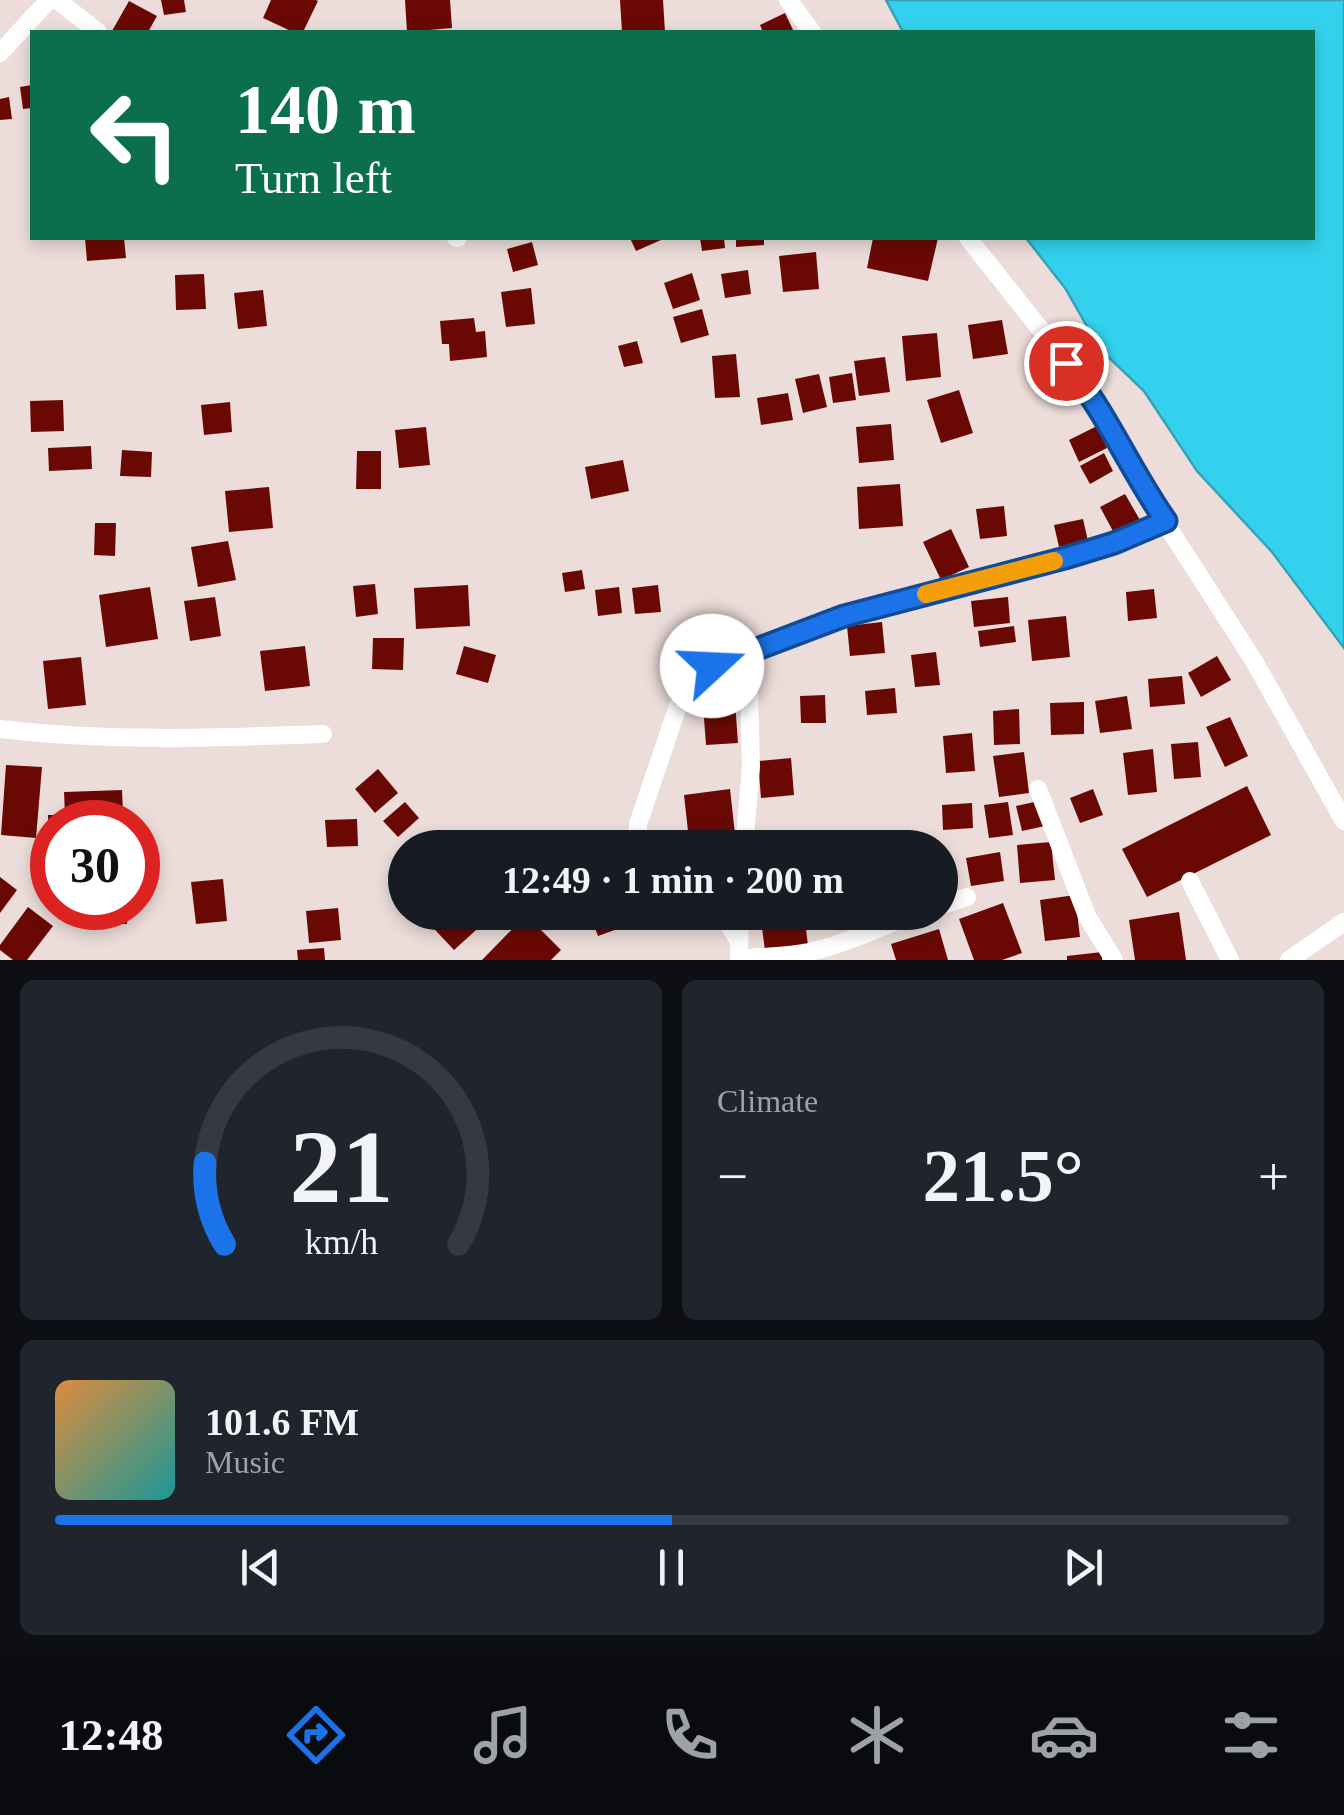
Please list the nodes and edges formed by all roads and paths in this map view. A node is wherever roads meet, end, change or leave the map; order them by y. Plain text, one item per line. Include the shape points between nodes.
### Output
1 (49, 0) edge
2 (56, 0) edge
3 (788, 0) edge
4 (95, 30) edge
5 (810, 30) edge
6 (0, 53) edge
7 (970, 240) edge
8 (1166, 521) junction
9 (748, 654) junction
10 (0, 728) edge
11 (323, 734) dead end
12 (1038, 789) dead end
13 (1344, 821) edge
14 (638, 830) edge
15 (746, 830) edge
16 (1190, 881) dead end
17 (968, 897) dead end
18 (958, 900) edge
19 (1344, 922) edge
20 (729, 930) edge
21 (871, 930) edge
22 (739, 954) edge
23 (1114, 960) edge
24 (1230, 960) edge
25 (1289, 960) edge

1 - 6 street
2 - 4 street
3 - 5 street
7 - 8 street via 1083,384
8 - 9 street via 1065,558 844,616
8 - 13 street
9 - 14 street via 712,666 678,706
9 - 15 street
10 - 11 street via 171,739
12 - 23 street via 1087,916
16 - 24 street
17 - 18 street
19 - 25 street
20 - 22 street
21 - 22 street via 808,952

